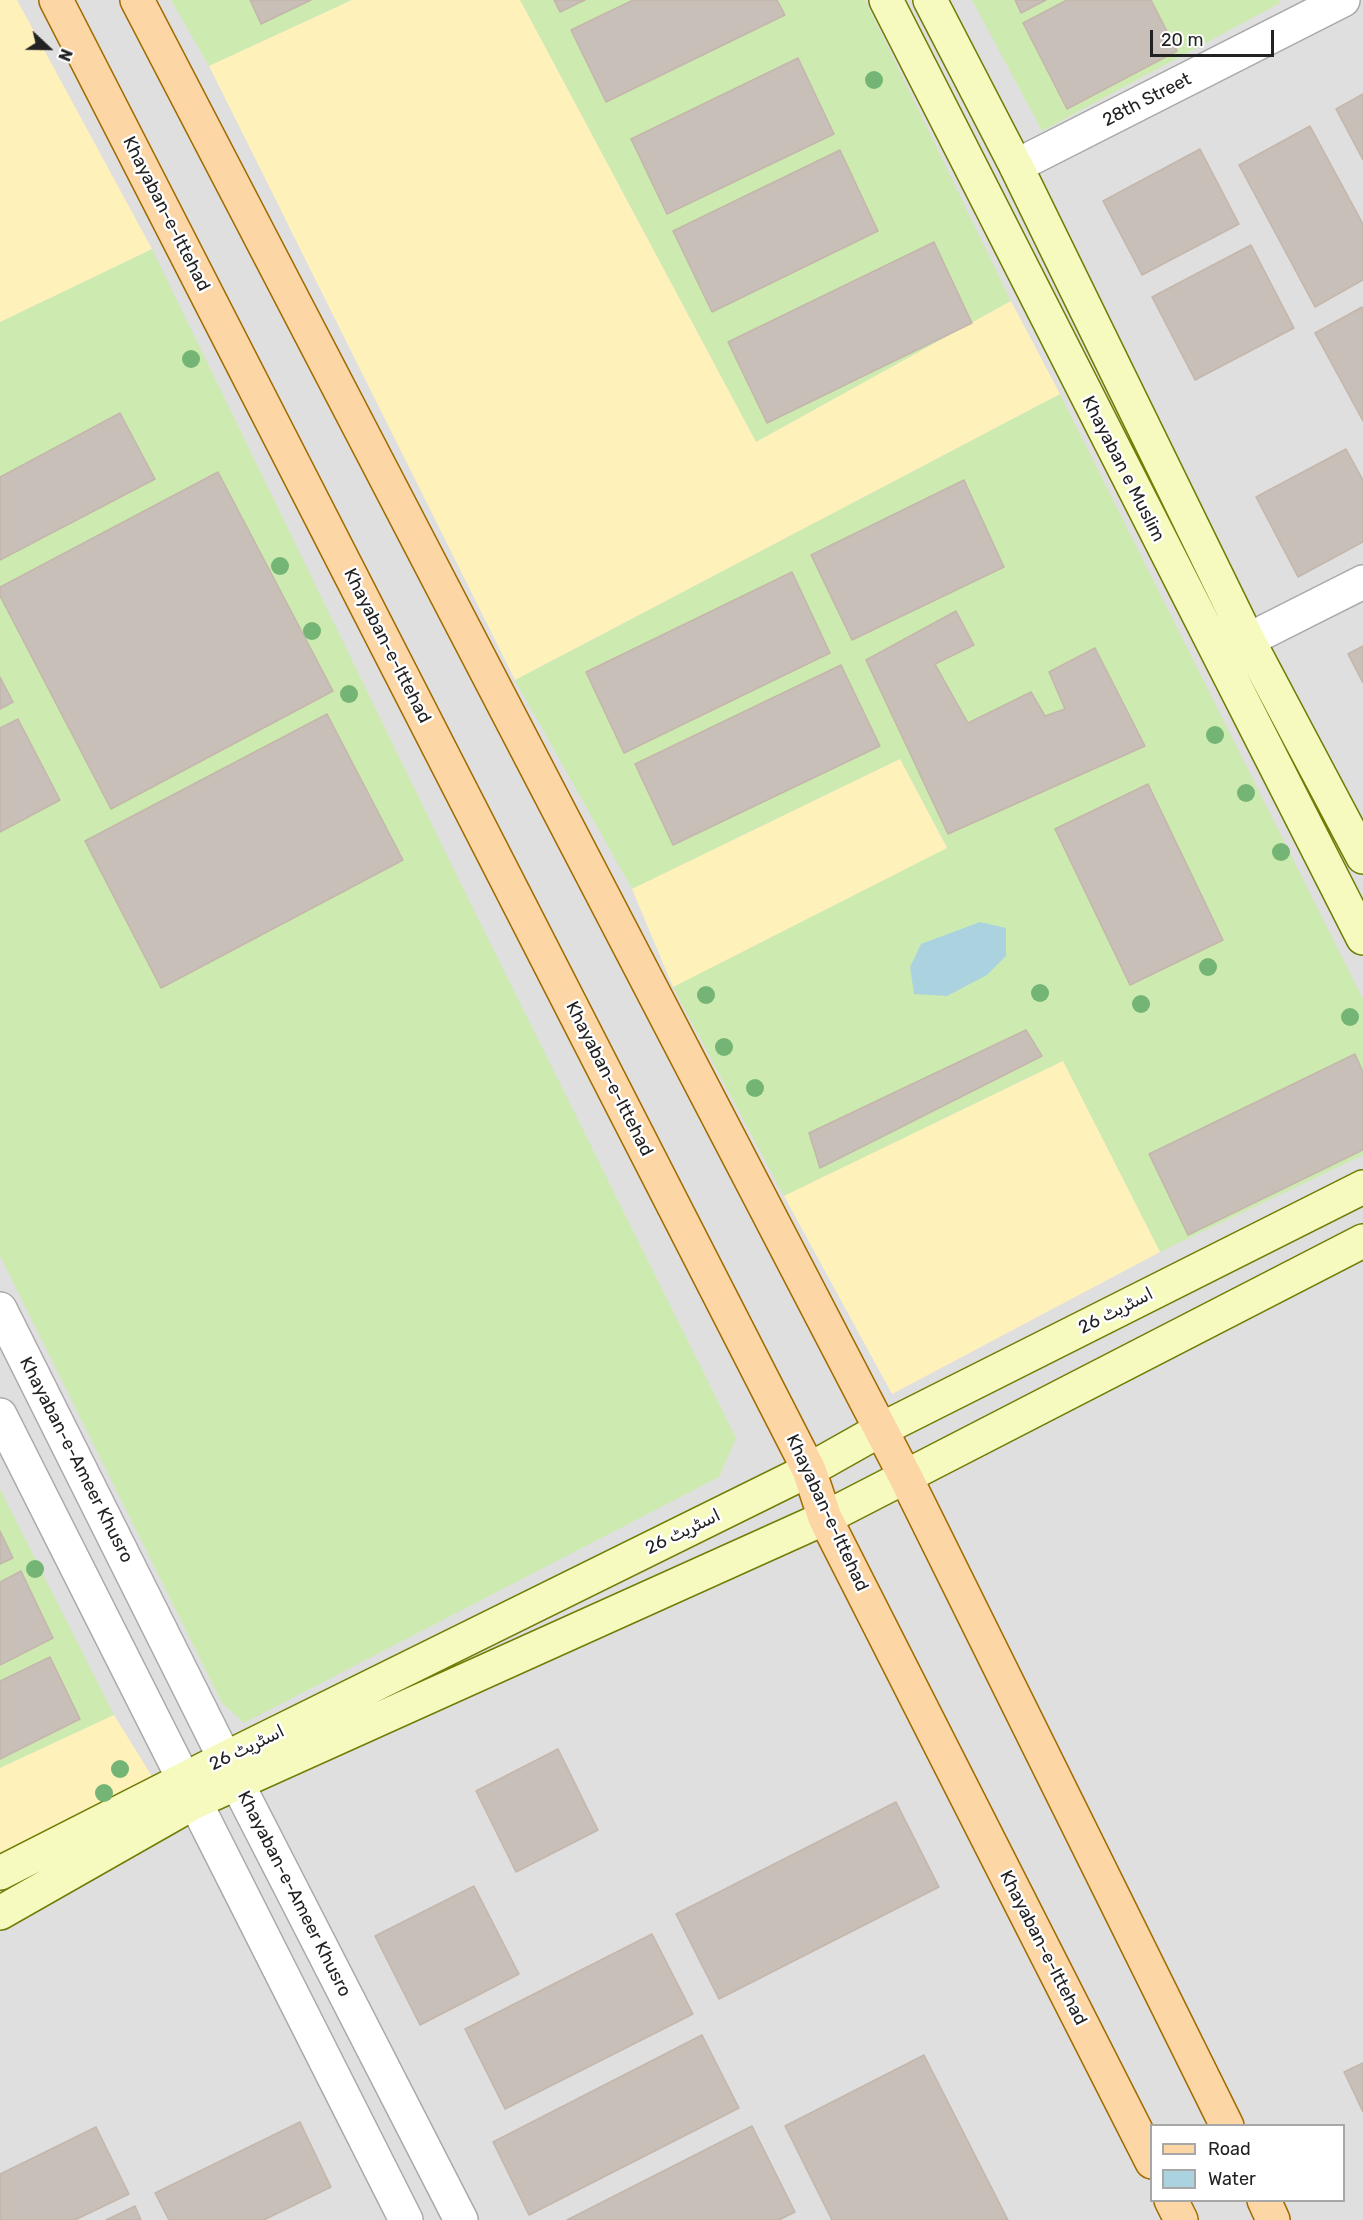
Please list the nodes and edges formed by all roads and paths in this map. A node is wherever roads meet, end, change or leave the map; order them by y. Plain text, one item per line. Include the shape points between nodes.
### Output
1 (56, 0) edge
2 (137, 0) edge
3 (886, 0) edge
4 (930, 0) edge
5 (1343, 0) edge
6 (1016, 166) junction
7 (1099, 335) junction
8 (1065, 353) junction
9 (1363, 582) edge
10 (1248, 640) junction
11 (1359, 850) edge
12 (1323, 860) junction
13 (1363, 938) edge
14 (1363, 1187) edge
15 (1363, 1241) edge
16 (0, 1309) edge
17 (0, 1415) edge
18 (880, 1430) junction
19 (809, 1470) junction
20 (905, 1476) junction
21 (825, 1518) junction
22 (231, 1771) junction
23 (189, 1791) junction
24 (0, 1873) edge
25 (0, 1913) edge
26 (1226, 2124) edge
27 (1150, 2158) edge
28 (1172, 2202) edge
29 (1265, 2202) edge
30 (406, 2220) edge
31 (461, 2220) edge
32 (1181, 2220) edge
33 (1273, 2220) edge

1 - 19 main road, Khayaban-e-Ittehad
2 - 18 main road
3 - 8 main road, Khayaban e Muslim
4 - 6 main road, Khayaban e Muslim
5 - 6 street, 28th Street
6 - 7 main road, Khayaban e Muslim
7 - 8 main road
7 - 10 main road, Khayaban e Muslim
8 - 12 main road, Khayaban e Muslim
9 - 10 street
10 - 11 main road, Khayaban e Muslim
11 - 12 main road
12 - 13 main road, Khayaban e Muslim
14 - 18 main road, اسٹریٹ 26
15 - 20 main road, اسٹریٹ 26
16 - 22 street, Khayaban-e-Ameer Khusro
17 - 23 street
18 - 19 main road, اسٹریٹ 26
18 - 20 main road
19 - 21 main road, Khayaban-e-Ittehad
19 - 22 main road, اسٹریٹ 26
20 - 21 main road, اسٹریٹ 26
20 - 26 main road
21 - 22 main road, اسٹریٹ 26
21 - 27 main road, Khayaban-e-Ittehad
22 - 23 main road, اسٹریٹ 26
22 - 31 street, Khayaban-e-Ameer Khusro
23 - 24 main road, اسٹریٹ 26
23 - 25 main road, اسٹریٹ 26
23 - 30 street
28 - 32 main road
29 - 33 main road

